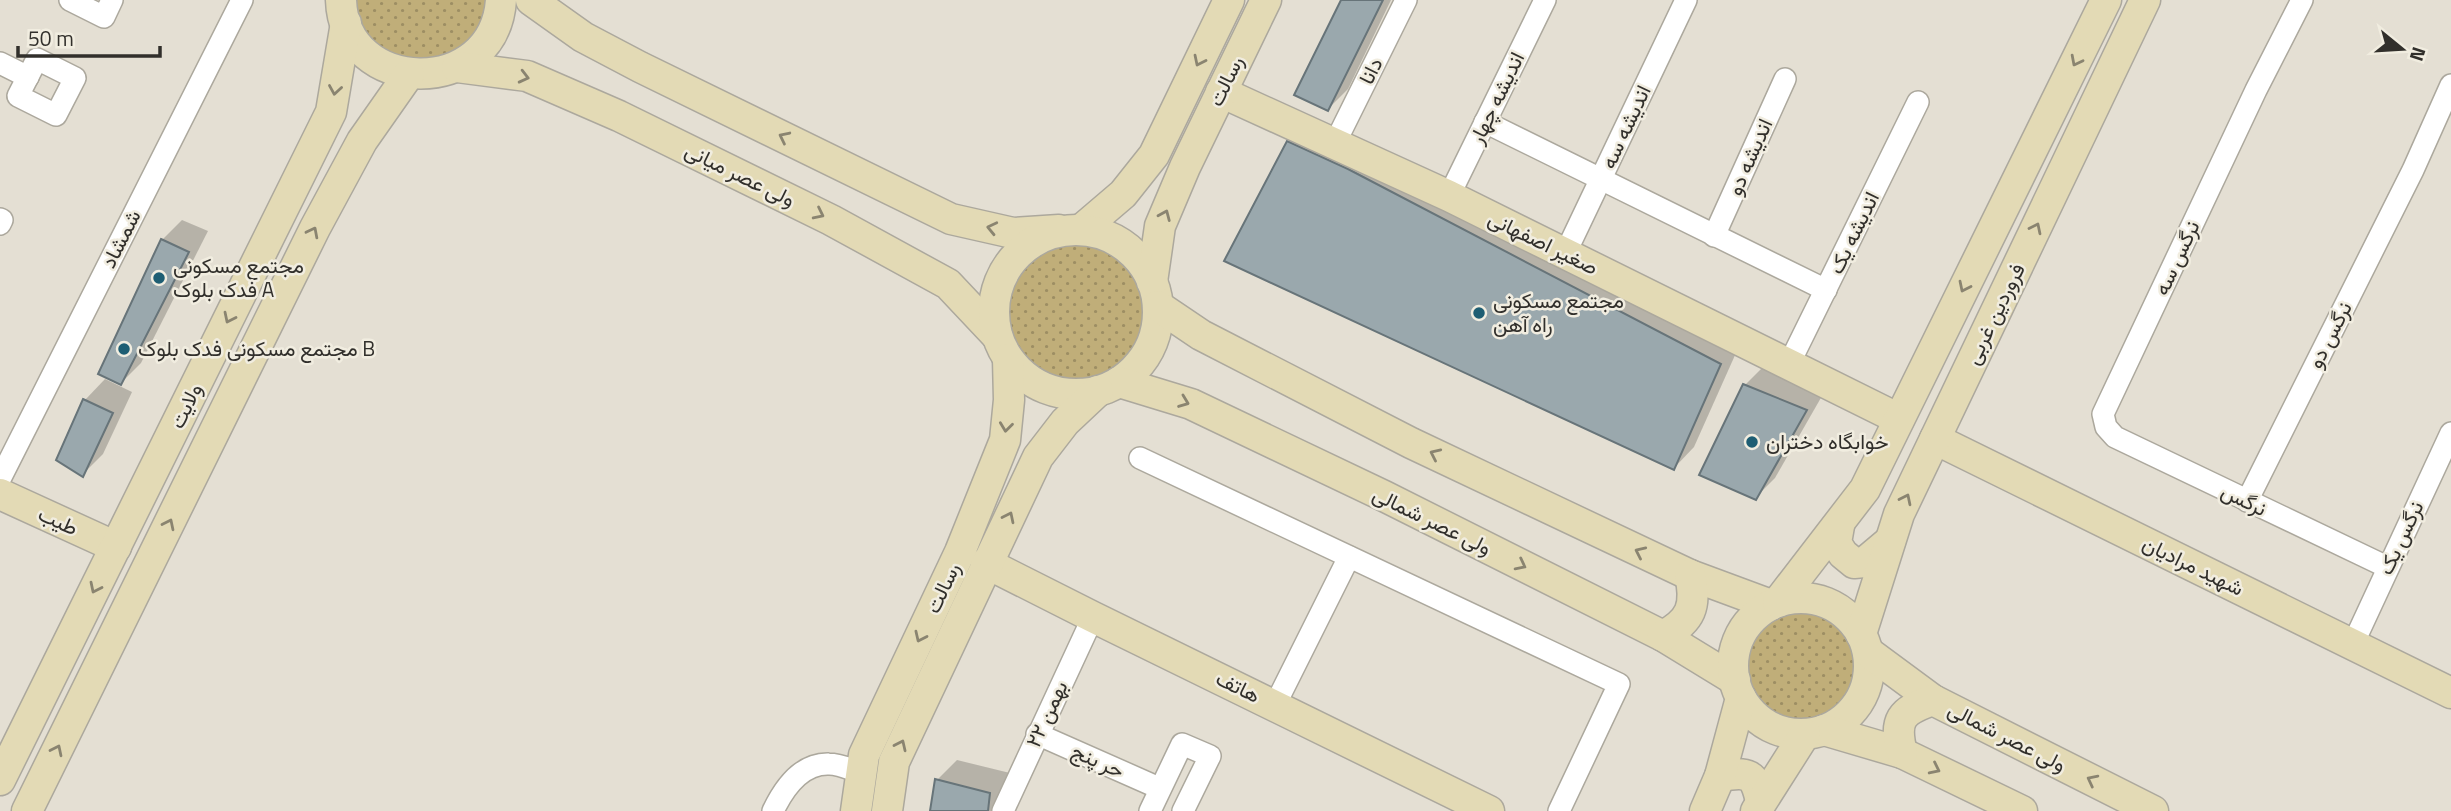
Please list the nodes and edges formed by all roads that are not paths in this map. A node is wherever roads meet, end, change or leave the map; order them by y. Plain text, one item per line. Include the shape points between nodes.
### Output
1 (70, 0) edge
2 (113, 0) edge
3 (242, 0) edge
4 (501, 0) edge
5 (531, 0) edge
6 (1229, 0) edge
7 (1266, 0) edge
8 (1406, 0) edge
9 (1545, 0) edge
10 (1686, 0) edge
11 (2145, 0) edge
12 (2302, 0) edge
13 (341, 7) edge
14 (2100, 12) edge
15 (2126, 39) junction
16 (0, 63) edge
17 (457, 66) junction
18 (410, 74) junction
19 (28, 77) dead end
20 (1785, 79) dead end
21 (2451, 85) edge
22 (1221, 92) junction
23 (1918, 102) dead end
24 (1485, 122) junction
25 (1335, 143) junction
26 (1601, 179) junction
27 (1449, 196) junction
28 (1071, 230) junction
29 (1714, 236) junction
30 (1565, 254) junction
31 (1826, 290) junction
32 (1155, 294) junction
33 (1002, 348) junction
34 (1789, 364) junction
35 (1109, 386) junction
36 (1899, 419) junction
37 (2106, 426) joint
38 (2451, 433) edge
39 (1936, 439) junction
40 (1140, 458) dead end
41 (0, 479) edge
42 (0, 494) edge
43 (2247, 501) junction
44 (1839, 526) junction
45 (1890, 541) junction
46 (116, 547) junction
47 (1349, 557) junction
48 (986, 563) junction
49 (2387, 567) junction
50 (1690, 575) junction
51 (1775, 603) junction
52 (1093, 617) junction
53 (1663, 636) junction
54 (1865, 643) junction
55 (2353, 644) junction
56 (1738, 689) junction
57 (2451, 692) edge
58 (1933, 700) junction
59 (1275, 705) junction
60 (1815, 732) junction
61 (1037, 734) junction
62 (1902, 753) junction
63 (862, 773) junction
64 (1720, 776) junction
65 (0, 780) edge
66 (1160, 788) junction
67 (1759, 806) edge
68 (27, 811) edge
69 (773, 811) edge
70 (856, 811) edge
71 (887, 811) edge
72 (1003, 811) edge
73 (1150, 811) edge
74 (1184, 811) edge
75 (1489, 811) edge
76 (1559, 811) edge
77 (1705, 811) edge
78 (2022, 811) edge
79 (2153, 811) edge

1 - 2 street via 104,17
3 - 41 street, شمشاد
4 - 17 main road via 491,34 477,53
28 -> 5 main road via 1013,233 951,219 640,67 583,37
6 -> 28 main road, رسالت via 1154,155 1123,194
7 - 22 main road, رسالت
8 - 25 street, دانا
9 - 24 street, اندیشه چهار
10 - 26 street, اندیشه سه
11 - 15 main road, فروردین غربی
12 - 37 street, نرگس سه via 2103,414
13 - 18 main road via 364,52 393,70
13 -> 46 main road, ولایت via 331,113
14 - 15 main road
14 -> 36 main road, فروردین غربی
39 -> 15 main road, فروردین غربی
16 - 19 street
17 - 18 main road via 434,74
17 -> 33 main road, ولی عصر میانی via 527,76 620,116 831,220 948,284
68 -> 18 main road, ولایت via 315,228 362,141
20 - 29 street, اندیشه دو
21 - 43 street, نرگس دو
22 - 25 main road, صغیر اصفهانی
32 -> 22 main road, رسالت via 1160,226
23 - 31 street, اندیشه یک
24 - 26 street
24 - 27 street, اندیشه چهار
25 - 27 main road, صغیر اصفهانی
26 - 29 street
26 - 30 street, اندیشه سه
27 - 30 main road, صغیر اصفهانی
28 - 32 main road via 1105,234 1125,245 1141,261
28 - 33 main road via 1034,240 1013,258 999,282 993,309
29 - 31 street
30 - 34 main road, صغیر اصفهانی
31 - 34 street, اندیشه یک
32 - 35 main road via 1154,335 1141,362
50 -> 32 main road via 1411,443 1201,335
33 - 35 main road via 1025,377 1048,390 1073,394
33 -> 63 main road, رسالت via 1009,400 1005,440 960,552 864,755
34 - 36 main road, صغیر اصفهانی
48 -> 35 main road, رسالت via 1038,457 1065,422
35 -> 53 main road, ولی عصر شمالی via 1191,404
36 - 44 main road, فروردین غربی via 1865,489
37 - 43 street, نرگس via 2115,437
38 - 49 street, نرگس یک
45 -> 39 main road, فروردین غربی
39 - 55 main road, شهید مرادیان
40 - 47 street
42 - 46 main road, طیب
43 - 49 street, نرگس
44 - 45 main road via 1836,543 1854,563 1865,562
44 - 51 main road, فروردین غربی
45 - 54 main road, فروردین غربی
46 -> 65 main road, ولایت
47 - 59 street
47 - 76 street via 1619,684
48 - 52 main road, هاتف
71 -> 48 main road, رسالت via 894,762
49 - 55 street, نرگس یک
50 - 51 main road
50 - 53 main road via 1694,593 1690,612 1679,627
51 - 54 main road via 1797,598 1835,606 1850,618
51 - 56 main road via 1747,625 1738,642 1733,661
52 - 59 main road, هاتف
52 - 61 street, ۲۲ بهمن
53 - 56 main road, ولی عصر شمالی
54 - 58 main road, ولی عصر شمالی
54 - 60 main road via 1869,671 1860,699 1842,721
55 - 57 main road, شهید مرادیان
56 - 60 main road via 1752,714 1768,726 1786,733
56 - 64 main road
58 - 62 main road via 1903,716 1897,732
79 -> 58 main road, ولی عصر شمالی
59 - 75 main road, هاتف
60 - 62 main road
60 - 67 main road
61 - 66 street, حر پنج
61 - 72 street, ۲۲ بهمن
62 -> 78 main road
63 - 69 street via 830,764 808,767 788,786
63 - 70 main road, رسالت
64 - 67 main road via 1739,773 1751,777 1758,784
64 - 77 main road
66 - 73 street
66 - 74 street via 1182,744 1210,756

